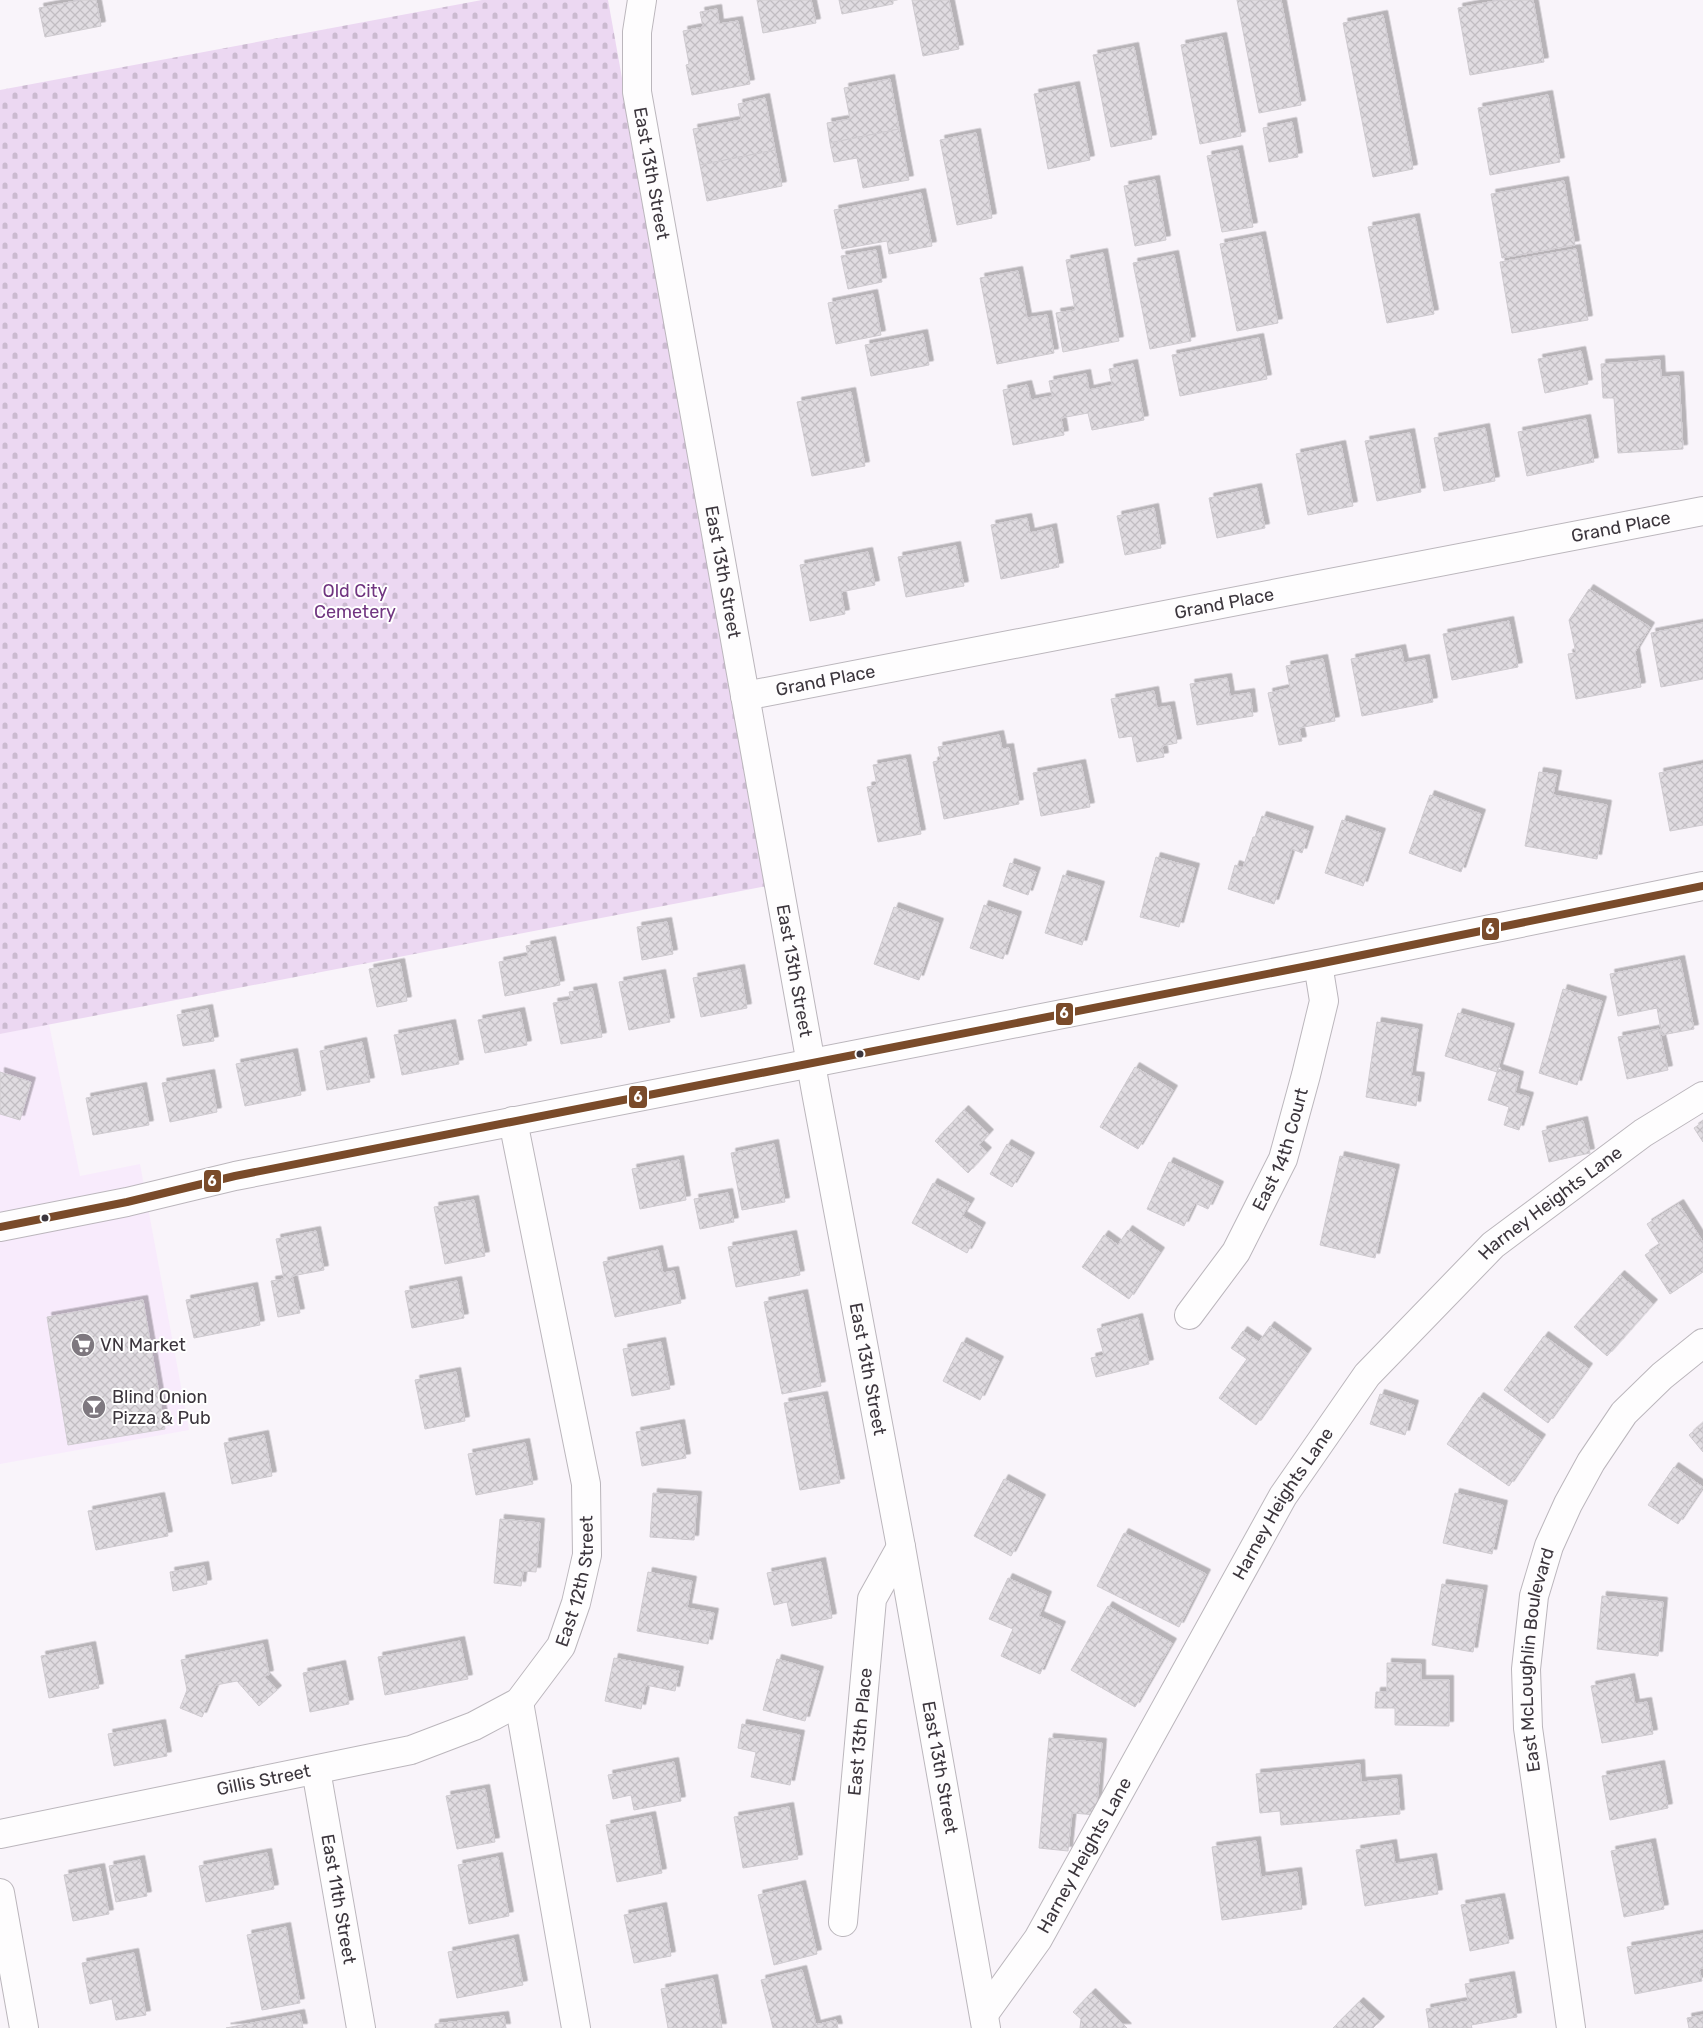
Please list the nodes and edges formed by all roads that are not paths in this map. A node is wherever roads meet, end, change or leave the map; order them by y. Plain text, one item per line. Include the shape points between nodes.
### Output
1 (642, 0) edge
2 (1703, 511) edge
3 (745, 696) junction
4 (1703, 886) edge
5 (1318, 964) junction
6 (811, 1064) junction
7 (1703, 1096) edge
8 (514, 1121) junction
9 (0, 1227) edge
10 (1189, 1315) dead end
11 (1703, 1343) edge
12 (901, 1547) junction
13 (519, 1702) junction
14 (316, 1770) junction
15 (0, 1834) edge
16 (0, 1893) edge
17 (843, 1922) dead end
18 (985, 2021) edge
19 (24, 2028) edge
20 (361, 2028) edge
21 (576, 2028) edge
22 (1571, 2028) edge

1 - 3 street, East 13th Street via 637,32 637,92
2 - 3 street, Grand Place
3 - 6 street, East 13th Street
4 - 5 street
5 - 6 street
5 - 10 street, East 14th Court via 1324,1001 1283,1159 1236,1252
6 - 8 street
6 - 12 street, East 13th Street
7 - 18 street, Harney Heights Lane via 1628,1144 1494,1245 1367,1375 1283,1496 1038,1938
8 - 9 street
8 - 13 street, East 12th Street via 586,1484 587,1555 576,1603 560,1646
11 - 22 street, East McLoughlin Boulevard via 1624,1413 1591,1462 1549,1546 1534,1596 1526,1669 1528,1728
12 - 17 street, East 13th Place via 872,1599
12 - 18 street, East 13th Street
13 - 14 street, Gillis Street via 474,1726 411,1750
13 - 21 street
14 - 15 street, Gillis Street
14 - 20 street, East 11th Street
16 - 19 street

